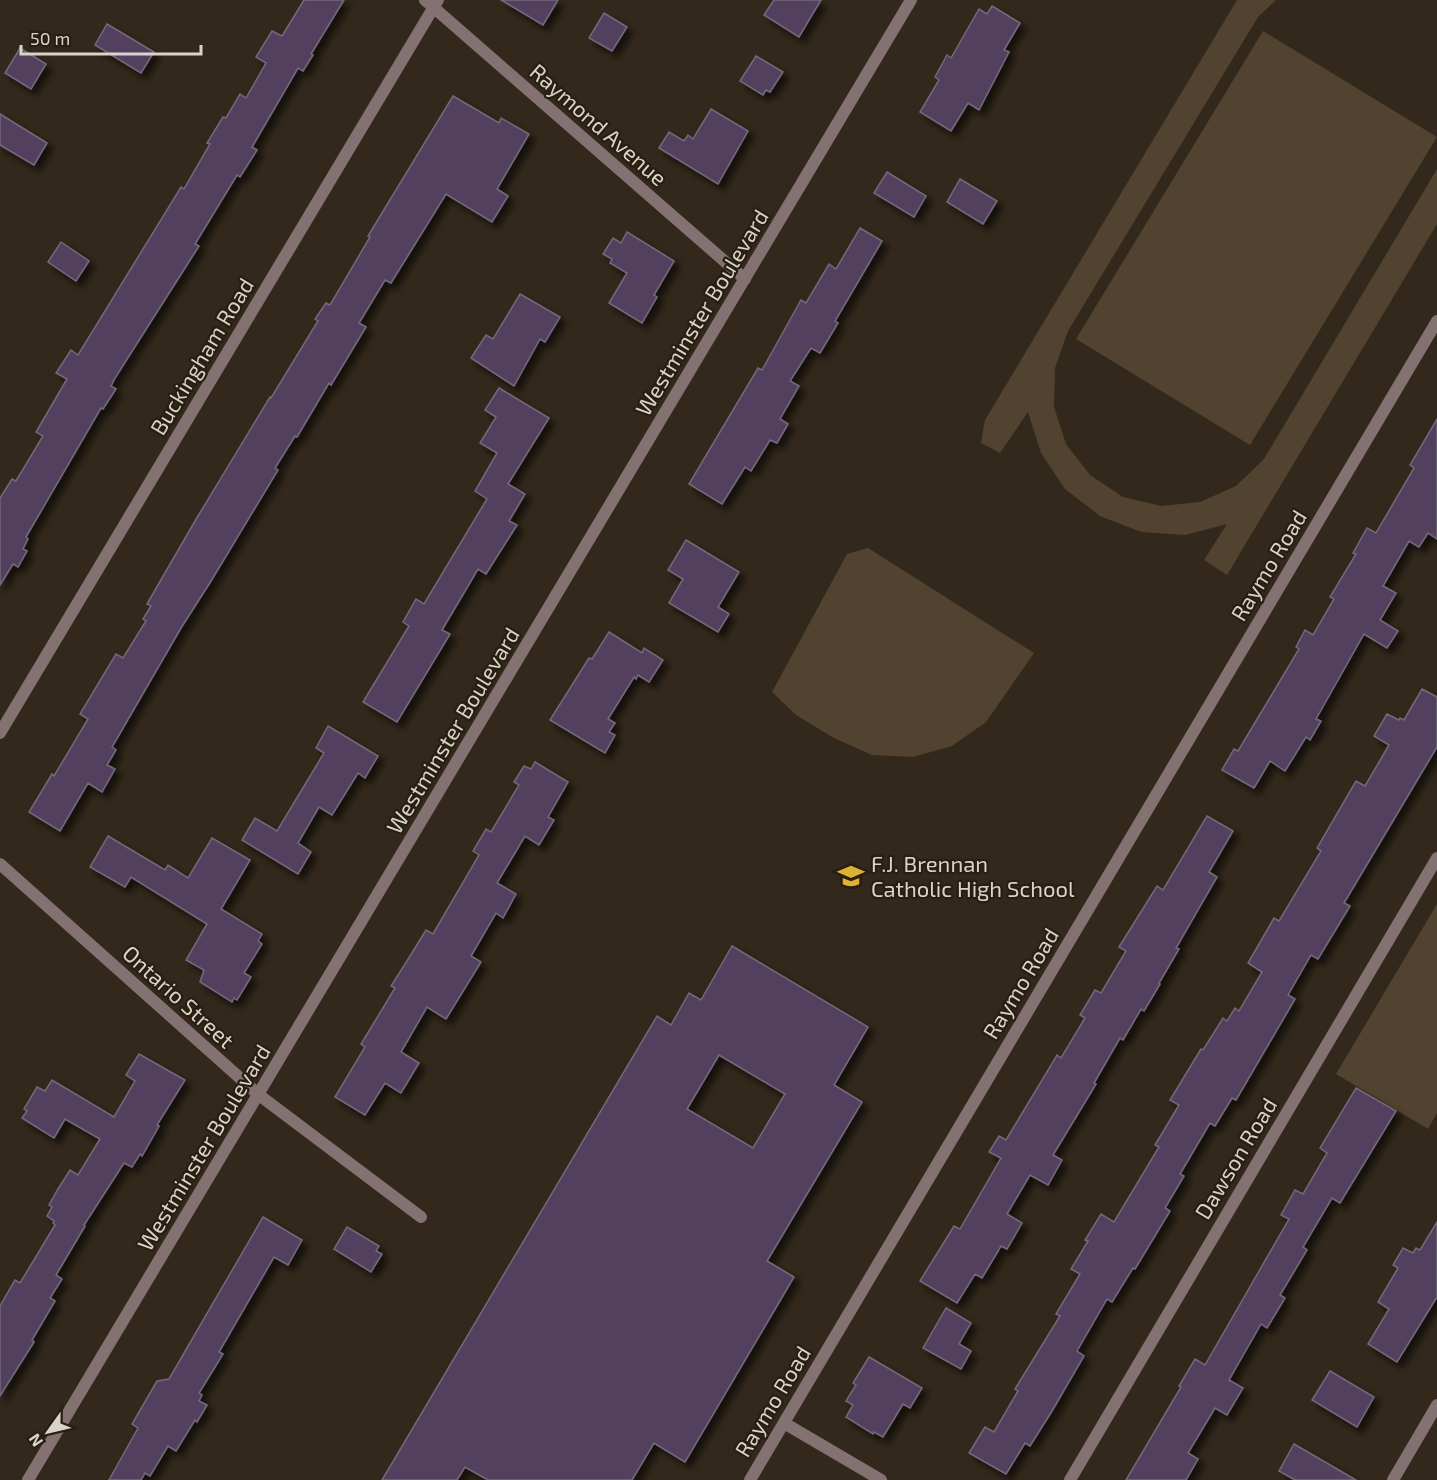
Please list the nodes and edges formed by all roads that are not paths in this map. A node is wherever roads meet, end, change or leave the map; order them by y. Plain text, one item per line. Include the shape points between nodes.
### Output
1 (911, 0) edge
2 (432, 2) edge
3 (745, 279) junction
4 (1437, 321) edge
5 (0, 733) edge
6 (1437, 858) edge
7 (0, 864) edge
8 (259, 1095) junction
9 (420, 1217) dead end
10 (1437, 1405) edge
11 (784, 1423) junction
12 (28, 1480) edge
13 (750, 1480) edge
14 (881, 1480) edge
15 (1070, 1480) edge
16 (1393, 1480) edge

1 - 3 street, Westminster Boulevard
2 - 3 street, Raymond Avenue
2 - 5 street, Buckingham Road
3 - 8 street, Westminster Boulevard
4 - 11 street, Raymo Road
6 - 15 street, Dawson Road
7 - 8 street, Ontario Street
8 - 9 street, Ontario Street
8 - 12 street, Westminster Boulevard
10 - 16 street
11 - 13 street, Raymo Road
11 - 14 street

